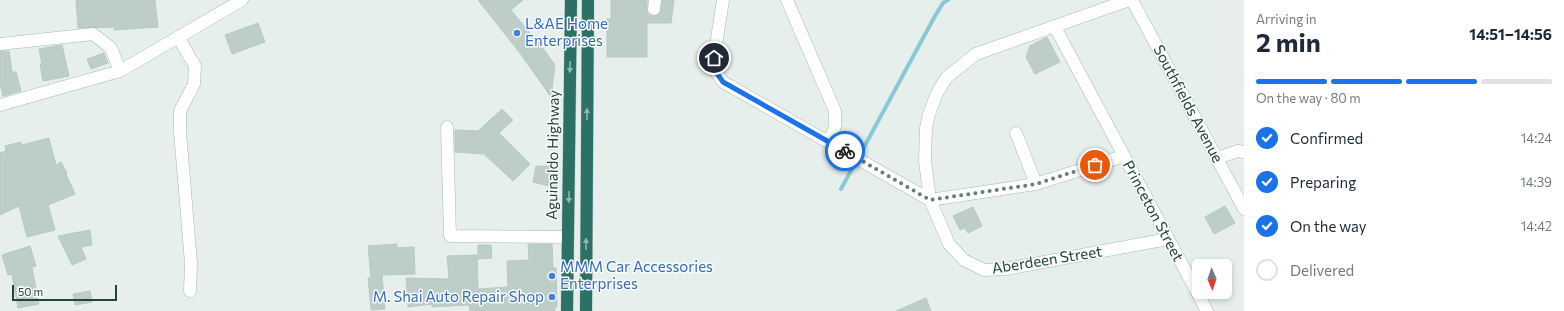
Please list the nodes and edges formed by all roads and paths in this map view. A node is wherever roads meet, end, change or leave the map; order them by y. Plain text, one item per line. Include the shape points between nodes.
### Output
1 (242, 0) edge
2 (571, 0) edge
3 (588, 0) edge
4 (723, 0) edge
5 (787, 0) edge
6 (1129, 0) edge
7 (1132, 0) edge
8 (1055, 27) junction
9 (178, 37) junction
10 (0, 44) edge
11 (120, 71) junction
12 (0, 105) edge
13 (447, 127) dead end
14 (1016, 133) dead end
15 (829, 142) junction
16 (1244, 152) edge
17 (1124, 156) junction
18 (1217, 158) junction
19 (1036, 184) junction
20 (930, 200) junction
21 (1244, 209) edge
22 (568, 237) junction
23 (1168, 239) junction
24 (190, 291) dead end
25 (1202, 309) edge
26 (568, 311) edge
27 (586, 311) edge

1 - 9 street
2 -> 22 highway, Aguinaldo Highway
27 -> 3 highway
4 - 15 street via 714,58 716,72 723,82
5 - 15 street via 835,111 835,126
6 - 8 street, Aberdeen Street
7 - 18 street, Southfields Avenue
8 - 17 street, Princeton Street
8 - 20 street, Aberdeen Street via 976,54 947,77 936,93 926,128 925,162
9 - 11 street
9 - 24 street via 195,66 194,84 180,111 192,263
10 - 11 street via 93,34 111,48
11 - 12 street
13 - 22 street via 450,236
14 - 19 street
15 - 20 street
16 - 18 street via 1238,151
17 - 19 street
17 - 23 street, Princeton Street
18 - 21 street, Southfields Avenue
19 - 20 street
20 - 23 street, Aberdeen Street via 949,244 964,260 984,270 1006,269
22 - 26 highway, Aguinaldo Highway
23 - 25 street, Princeton Street

